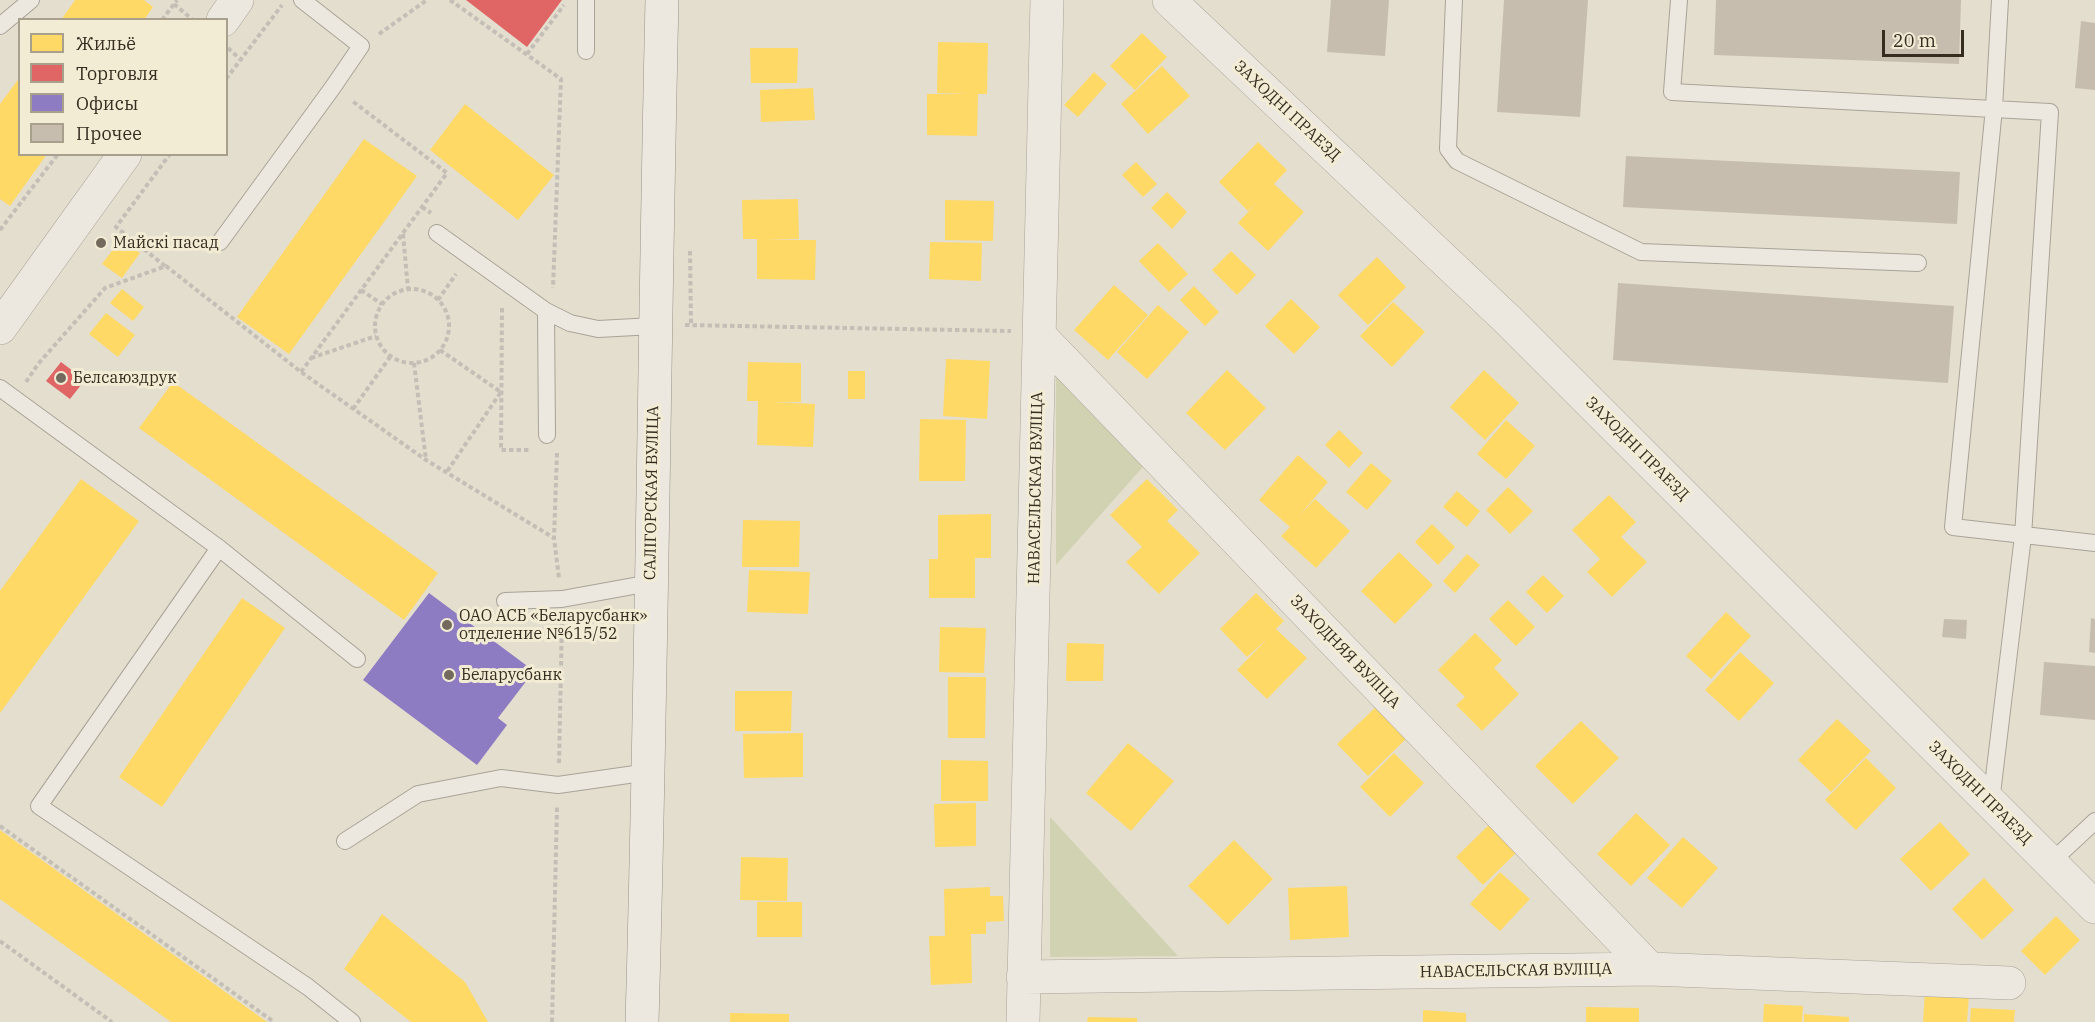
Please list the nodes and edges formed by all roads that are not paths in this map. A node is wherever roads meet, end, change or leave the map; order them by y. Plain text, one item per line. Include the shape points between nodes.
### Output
1 (31, 0) edge
2 (237, 0) edge
3 (302, 0) edge
4 (586, 0) edge
5 (662, 0) edge
6 (1047, 0) edge
7 (1170, 0) edge
8 (1454, 0) edge
9 (1679, 0) edge
10 (2000, 0) edge
11 (224, 18) edge
12 (0, 26) edge
13 (586, 51) dead end
14 (1994, 108) junction
15 (124, 156) edge
16 (437, 233) dead end
17 (220, 242) dead end
18 (1918, 263) dead end
19 (546, 311) junction
20 (654, 326) junction
21 (0, 328) edge
22 (1039, 333) junction
23 (0, 388) edge
24 (546, 435) dead end
25 (2023, 536) junction
26 (2095, 543) edge
27 (219, 548) junction
28 (650, 583) junction
29 (505, 601) dead end
30 (357, 658) dead end
31 (649, 772) junction
32 (1990, 803) junction
33 (2095, 821) edge
34 (345, 841) dead end
35 (2050, 863) junction
36 (2095, 907) edge
37 (1650, 969) junction
38 (1023, 977) junction
39 (2008, 983) dead end
40 (352, 1022) edge
41 (642, 1022) edge
42 (1023, 1022) edge

1 - 12 lane
2 - 11 street
3 - 17 lane via 361,46
4 - 13 lane
5 - 20 street, САЛІГОРСКАЯ ВУЛІЦА
6 - 22 street, НАВАСЕЛЬСКАЯ ВУЛІЦА
7 - 32 street, ЗАХОДНІ ПРАЕЗД via 1508,320
8 - 18 lane via 1448,149 1457,160 1641,252
9 - 14 lane via 1671,92
10 - 14 lane
14 - 25 lane via 2050,112
14 - 25 lane via 1953,527
15 - 21 street
16 - 19 lane
19 - 20 lane via 570,323 598,329
19 - 24 lane
20 - 28 street, САЛІГОРСКАЯ ВУЛІЦА
22 - 37 street, ЗАХОДНЯЯ ВУЛІЦА
22 - 38 street, НАВАСЕЛЬСКАЯ ВУЛІЦА
23 - 27 lane
25 - 26 lane
25 - 32 lane
27 - 30 lane
27 - 40 lane via 39,806 308,987
28 - 29 lane via 562,599
28 - 31 street, САЛІГОРСКАЯ ВУЛІЦА
31 - 34 lane via 558,785 501,778 418,794
31 - 41 street, САЛІГОРСКАЯ ВУЛІЦА
32 - 35 street, ЗАХОДНІ ПРАЕЗД
33 - 35 lane
35 - 36 street, ЗАХОДНІ ПРАЕЗД
37 - 38 street, НАВАСЕЛЬСКАЯ ВУЛІЦА
37 - 39 street, НАВАСЕЛЬСКАЯ ВУЛІЦА
38 - 42 street, НАВАСЕЛЬСКАЯ ВУЛІЦА

